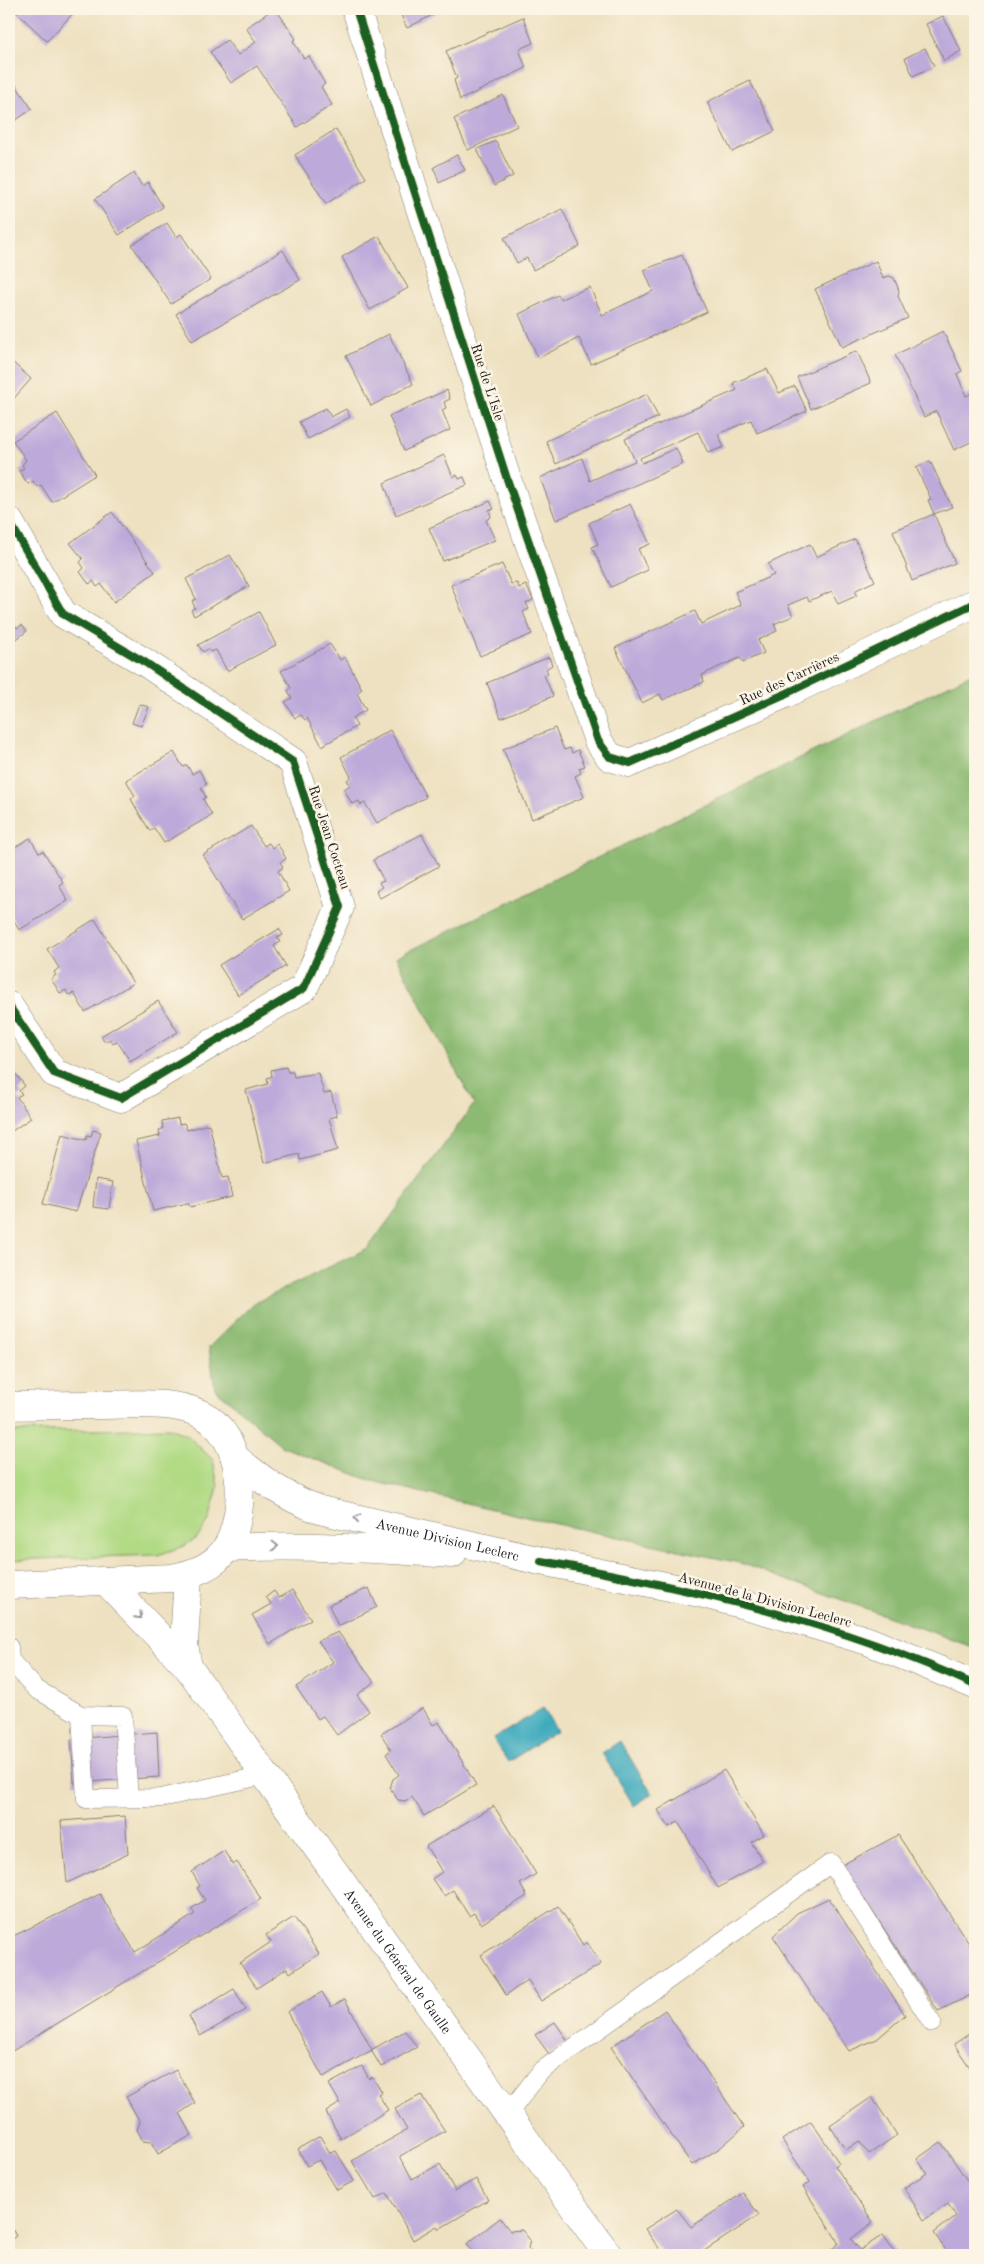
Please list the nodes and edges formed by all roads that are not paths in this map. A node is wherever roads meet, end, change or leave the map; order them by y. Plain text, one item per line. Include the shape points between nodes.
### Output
1 (356, 9) edge
2 (9, 521) edge
3 (975, 603) edge
4 (610, 758) joint
5 (9, 1006) edge
6 (12, 1402) edge
7 (235, 1458) junction
8 (226, 1548) junction
9 (541, 1562) junction
10 (188, 1575) junction
11 (106, 1581) junction
12 (9, 1585) edge
13 (9, 1656) edge
14 (188, 1667) junction
15 (975, 1685) edge
16 (82, 1715) junction
17 (265, 1774) junction
18 (129, 1798) junction
19 (932, 2023) dead end
20 (508, 2114) junction
21 (608, 2255) edge

1 - 4 street, Rue de L'Isle via 506,476 598,741
2 - 5 street, Rue Jean Cocteau via 63,614 168,678 293,762 340,907 304,988 121,1098 54,1074
3 - 4 street, Rue des Carrières via 785,694 630,763
6 - 7 street via 148,1404 188,1409 204,1415 216,1426
7 - 8 street via 239,1504
9 -> 7 street, Avenue Division Leclerc via 320,1510 293,1500
8 -> 9 street, Avenue Division Leclerc via 345,1548
8 - 10 street via 207,1566
9 - 15 street, Avenue de la Division Leclerc via 700,1593 774,1612 868,1641
10 - 11 street
10 - 14 street, Avenue du Général de Gaulle via 184,1644
11 - 12 street
11 -> 14 street, Avenue du Général de Gaulle
13 - 16 lane via 36,1689
14 - 17 street, Avenue du Général de Gaulle
16 - 18 lane via 123,1716
16 - 18 lane via 86,1799
17 - 18 lane via 161,1798
17 - 20 street, Avenue du Général de Gaulle
19 - 20 lane via 830,1863 541,2071
20 - 21 street, Avenue du Général de Gaulle

